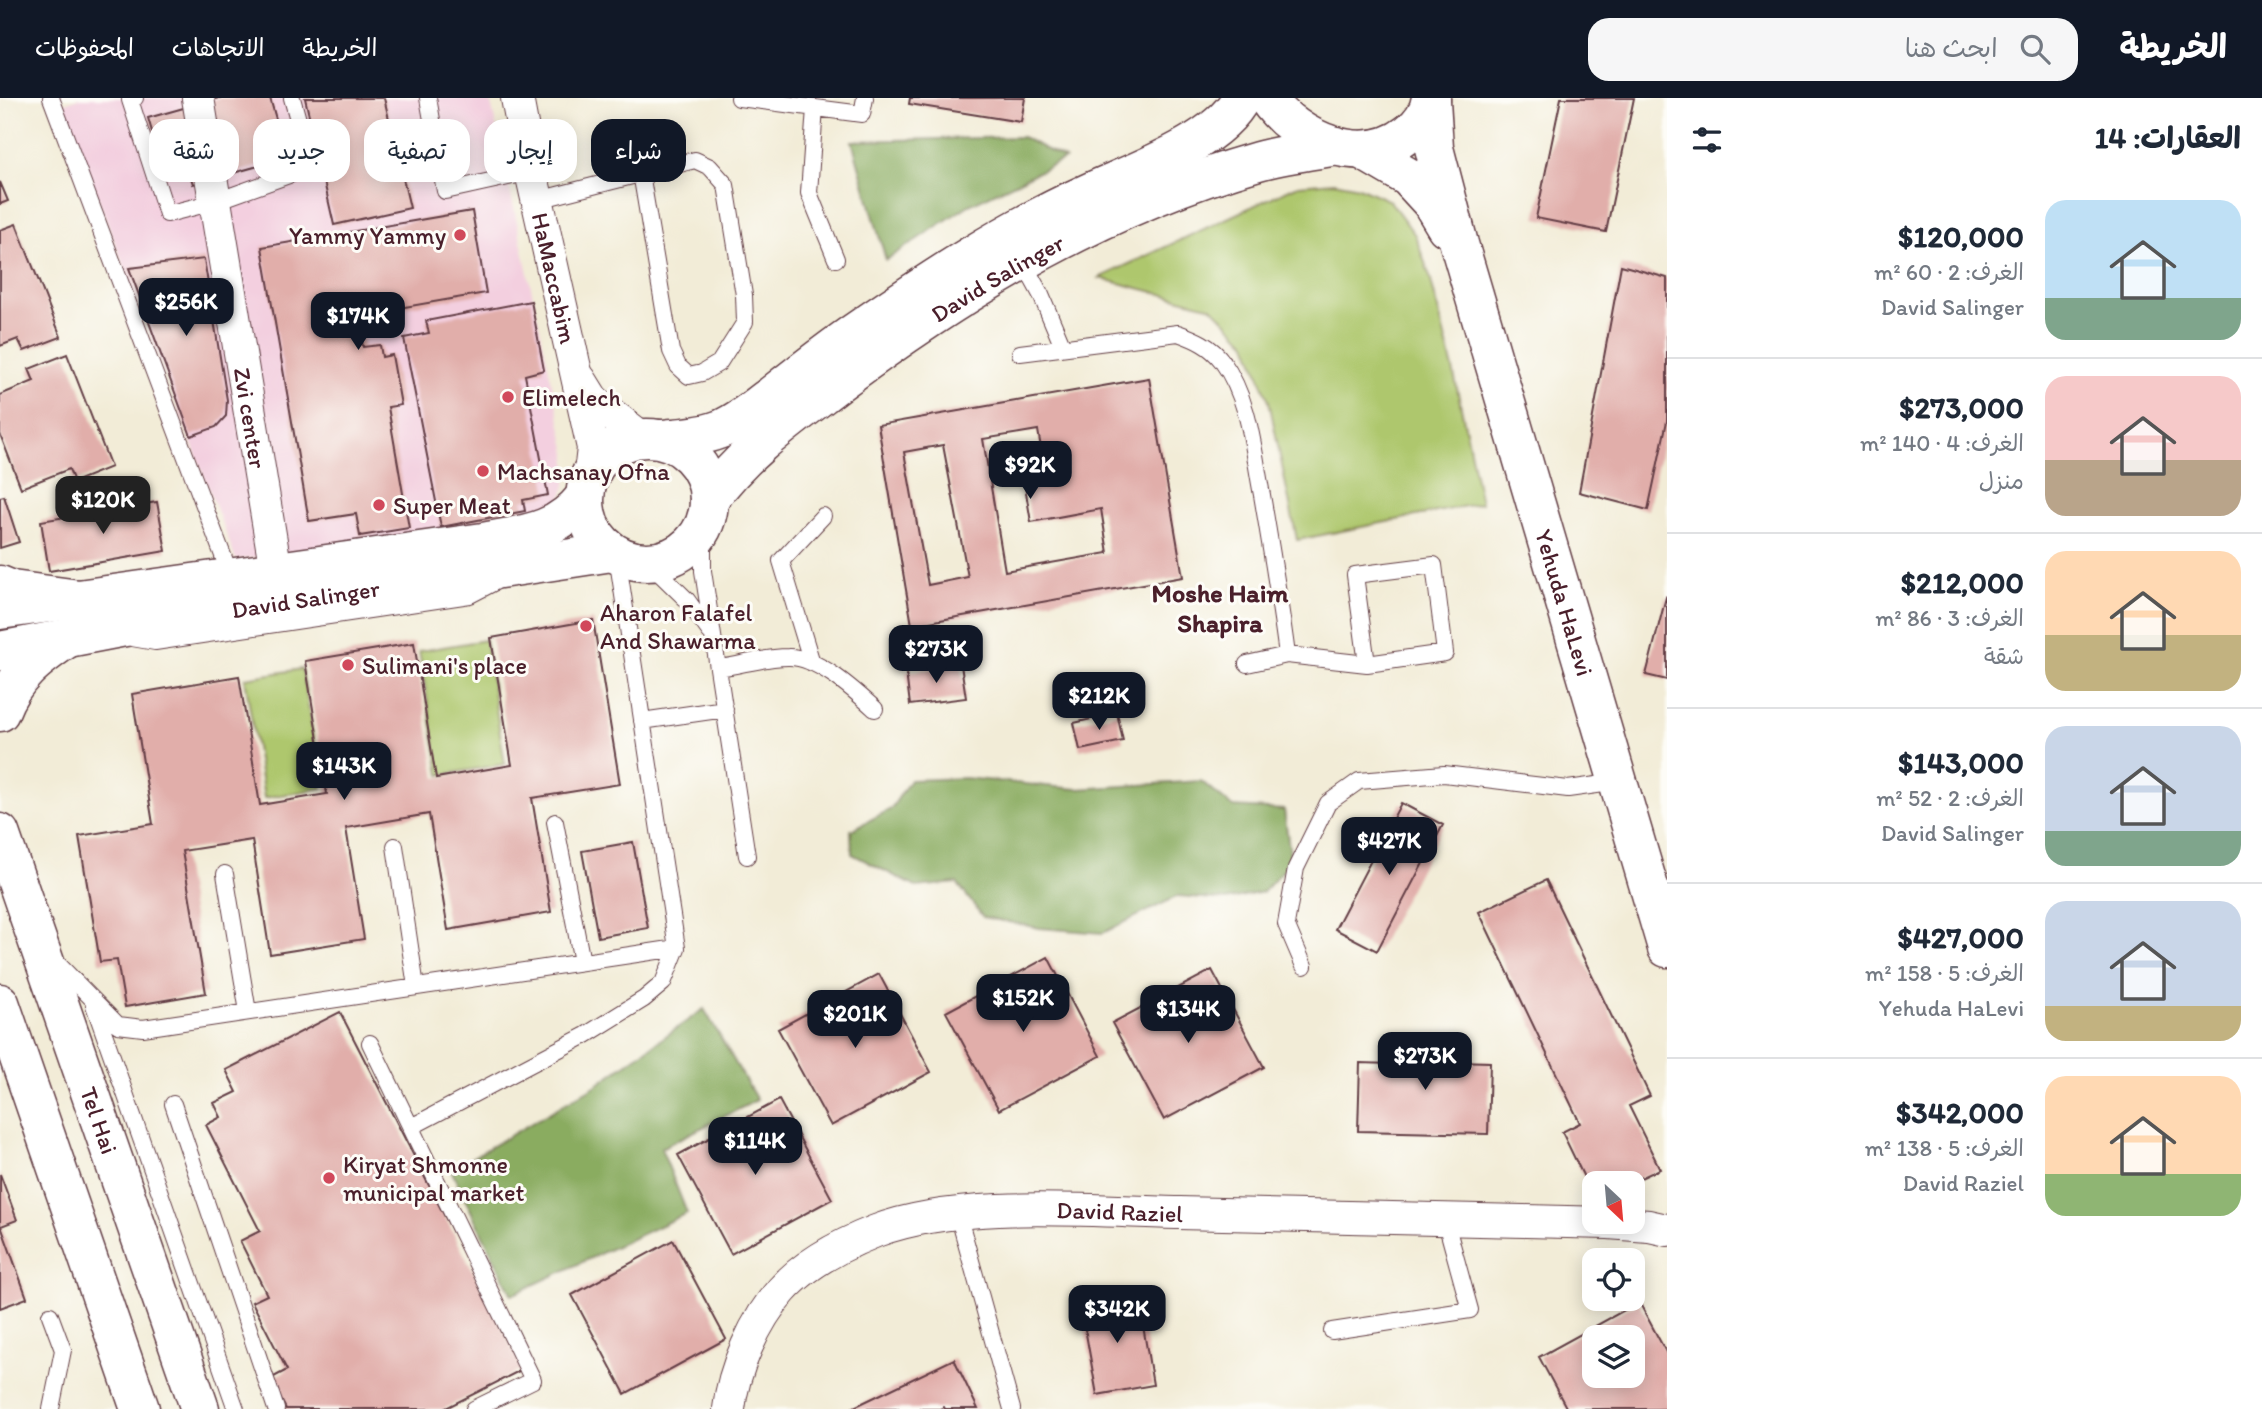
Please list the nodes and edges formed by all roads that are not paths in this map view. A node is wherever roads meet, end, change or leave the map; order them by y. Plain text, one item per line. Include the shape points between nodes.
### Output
1 (51, 98) edge
2 (135, 98) edge
3 (198, 98) edge
4 (292, 98) edge
5 (428, 98) edge
6 (517, 98) edge
7 (739, 98) edge
8 (865, 98) edge
9 (1241, 98) edge
10 (1267, 98) edge
11 (1431, 99) edge
12 (815, 108) junction
13 (1349, 148) junction
14 (641, 173) joint
15 (591, 179) edge
16 (535, 186) junction
17 (214, 202) junction
18 (1463, 257) junction
19 (836, 259) dead end
20 (1022, 260) junction
21 (1063, 347) junction
22 (1020, 353) dead end
23 (578, 376) junction
24 (651, 439) junction
25 (587, 486) junction
26 (706, 513) junction
27 (823, 516) dead end
28 (626, 557) junction
29 (276, 571) junction
30 (231, 578) junction
31 (0, 585) edge
32 (79, 599) junction
33 (0, 610) edge
34 (83, 635) junction
35 (713, 635) junction
36 (0, 651) edge
37 (1287, 655) junction
38 (812, 663) junction
39 (1247, 664) dead end
40 (1367, 664) junction
41 (719, 668) junction
42 (725, 709) junction
43 (875, 709) dead end
44 (0, 712) edge
45 (642, 722) junction
46 (1618, 782) junction
47 (555, 822) dead end
48 (0, 833) edge
49 (395, 846) dead end
50 (747, 856) dead end
51 (225, 874) dead end
52 (39, 945) junction
53 (677, 948) junction
54 (1667, 948) edge
55 (582, 962) junction
56 (1304, 965) dead end
57 (416, 987) junction
58 (92, 999) junction
59 (0, 1003) edge
60 (248, 1012) junction
61 (370, 1044) dead end
62 (173, 1104) dead end
63 (411, 1127) junction
64 (1667, 1204) edge
65 (1645, 1211) edge
66 (958, 1214) junction
67 (1445, 1219) junction
68 (1582, 1220) edge
69 (1645, 1225) edge
70 (1667, 1230) edge
71 (50, 1315) dead end
72 (1332, 1331) dead end
73 (51, 1409) edge
74 (140, 1409) edge
75 (200, 1409) edge
76 (236, 1409) edge
77 (276, 1409) edge
78 (474, 1409) edge
79 (729, 1409) edge
80 (1012, 1409) edge

1 - 30 lane
2 - 17 lane via 130,100 167,214
3 - 17 street, Zvi center
4 - 17 lane via 312,167
5 - 16 lane via 445,191
6 - 16 street, HaMaccabim
7 - 12 lane
8 - 12 lane via 862,114
9 - 24 main road, David Salinger via 1217,127 1195,141 1031,220 964,259 720,430
10 - 13 main road, Yehuda HaLevi via 1300,131
11 - 13 main road, David Salinger via 1426,116 1399,142
11 - 18 main road, Yehuda HaLevi via 1434,148
12 - 19 lane via 809,193
13 - 18 main road, Yehuda HaLevi via 1408,177 1431,202
13 - 20 main road, David Salinger via 1259,161 1185,186
14 - 14 lane via 671,351 689,376 702,373 719,363 744,322 744,295 726,185 710,167 695,160
15 - 16 lane
16 - 23 street, HaMaccabim
17 - 29 street, Zvi center
18 - 46 main road, Yehuda HaLevi
20 - 21 lane
20 - 26 main road, David Salinger via 861,366 765,439 723,480
21 - 22 lane
21 - 37 lane via 1178,333 1200,341 1221,360 1247,413
23 - 24 street, HaMaccabim via 593,400
23 - 25 street, HaMaccabim via 593,448
24 - 25 main road via 622,443 604,455
24 - 26 main road via 677,446 698,464 705,476
25 - 28 main road via 589,523 599,541
25 - 29 main road, David Salinger via 571,514 550,527 482,542
26 - 28 main road via 697,537 674,557
26 - 35 lane via 703,571
27 - 38 lane via 781,561
28 - 34 main road, David Salinger via 519,567
28 - 35 lane via 687,600
28 - 45 lane
29 - 30 main road, David Salinger
30 - 32 main road, David Salinger
31 - 32 main road
32 - 33 main road, David Salinger
34 - 36 main road, David Salinger
34 - 44 main road via 36,659 20,675
35 - 41 lane
37 - 39 lane
37 - 40 lane
38 - 41 lane via 790,656
38 - 43 lane via 847,684
40 - 40 lane via 1445,653 1434,565 1355,575
41 - 42 lane
42 - 45 lane
42 - 50 lane
45 - 53 lane
46 - 54 main road, Yehuda HaLevi
46 - 56 lane via 1568,789 1444,774 1359,780 1328,803 1296,868 1286,924
47 - 55 lane
48 - 52 main road, Tel Hai
49 - 57 lane
51 - 60 lane
52 - 58 lane
52 - 75 main road, Tel Hai
53 - 55 lane
53 - 63 lane via 663,983 644,999 586,1035
55 - 57 lane
57 - 60 lane
58 - 60 lane via 118,1025 143,1028
58 - 76 lane
59 - 74 main road
61 - 63 lane
62 - 77 lane
63 - 78 lane via 533,1380
64 - 65 street, David Raziel
66 - 67 street, David Raziel via 1055,1210
66 - 79 street, David Raziel via 876,1231 819,1259 782,1290 751,1337 732,1385
66 - 80 lane
67 - 68 street, David Raziel
67 - 72 lane via 1470,1310
69 - 70 street, David Raziel
71 - 73 lane via 63,1350

